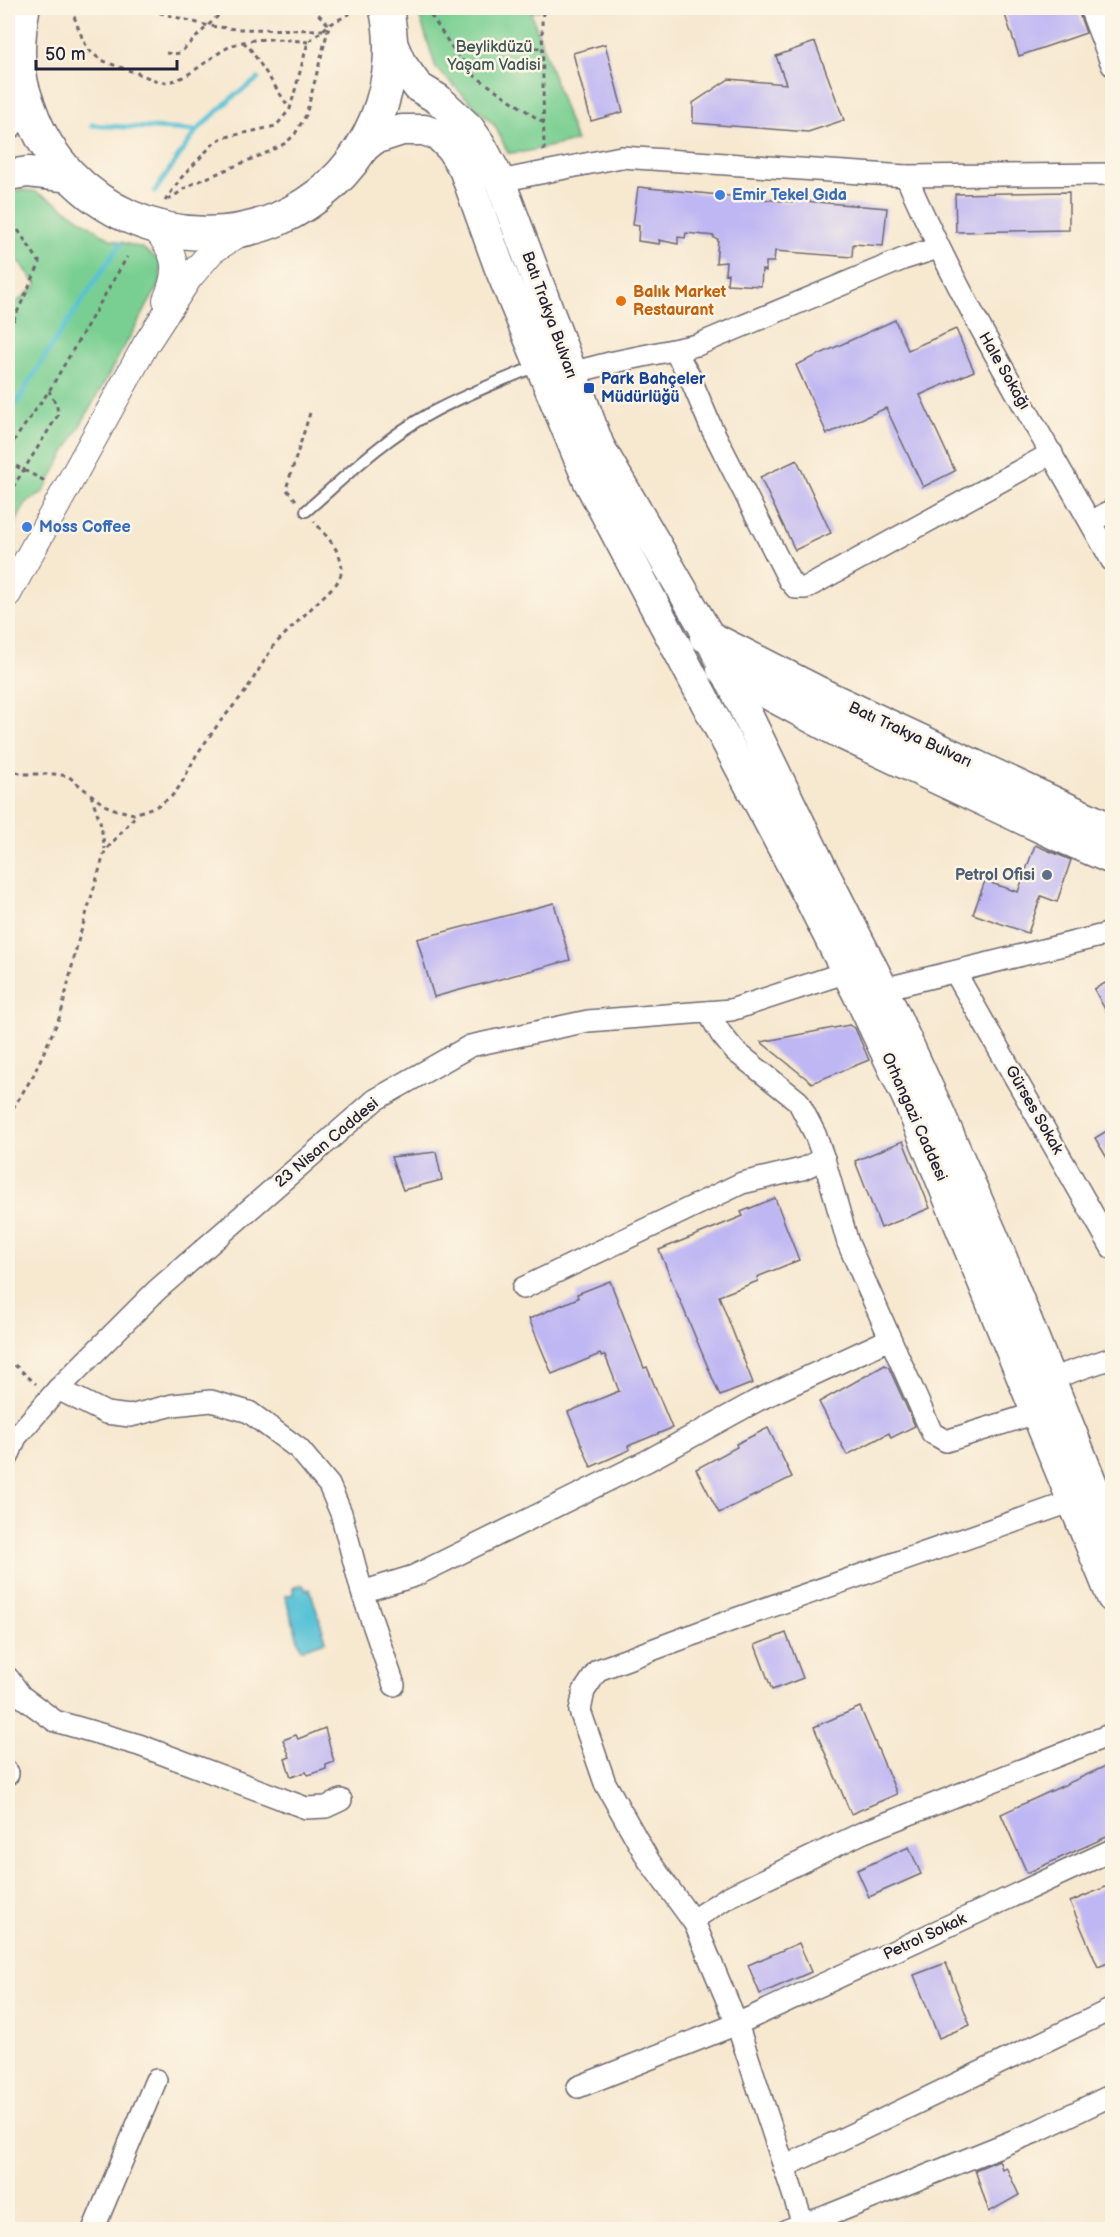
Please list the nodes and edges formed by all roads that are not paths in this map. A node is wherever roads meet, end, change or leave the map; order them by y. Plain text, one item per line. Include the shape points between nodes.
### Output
1 (23, 8) edge
2 (386, 8) edge
3 (1090, 8) edge
4 (391, 41) junction
5 (1113, 65) edge
6 (16, 75) edge
7 (8, 124) edge
8 (362, 149) junction
9 (1113, 174) edge
10 (8, 175) edge
11 (906, 176) junction
12 (71, 177) junction
13 (500, 181) junction
14 (159, 215) junction
15 (245, 230) junction
16 (938, 248) junction
17 (146, 344) junction
18 (675, 350) junction
19 (539, 364) junction
20 (571, 373) junction
21 (1052, 453) junction
22 (1113, 510) edge
23 (306, 511) road end
24 (1091, 522) junction
25 (1113, 561) edge
26 (8, 594) edge
27 (709, 636) junction
28 (681, 652) junction
29 (726, 670) junction
30 (811, 717) junction
31 (765, 752) junction
32 (1113, 830) edge
33 (1113, 859) edge
34 (1113, 933) edge
35 (847, 972) junction
36 (955, 972) junction
37 (883, 989) junction
38 (708, 1012) junction
39 (824, 1159) junction
40 (1113, 1248) edge
41 (523, 1288) dead end
42 (890, 1339) junction
43 (1113, 1358) edge
44 (1050, 1378) junction
45 (53, 1395) junction
46 (1036, 1413) junction
47 (8, 1457) edge
48 (1073, 1501) junction
49 (1113, 1534) edge
50 (362, 1592) junction
51 (1113, 1597) edge
52 (8, 1678) edge
53 (394, 1685) dead end
54 (1113, 1734) edge
55 (341, 1800) dead end
56 (1113, 1850) edge
57 (695, 1924) junction
58 (1113, 2009) edge
59 (737, 2024) junction
60 (156, 2080) dead end
61 (578, 2087) dead end
62 (1113, 2095) edge
63 (784, 2167) junction
64 (795, 2227) edge
65 (93, 2229) edge

1 - 6 main road
2 - 4 main road
3 - 5 street
4 - 8 main road via 389,78 377,118
4 - 13 main road, Batı Trakya Bulvarı via 418,87 438,99 469,128
6 - 7 main road via 17,106
6 - 12 main road via 46,145
8 - 15 main road via 313,200 292,213
8 - 19 main road, Batı Trakya Bulvarı via 374,139 412,129 438,135 451,148 464,169
9 - 11 street
10 - 12 main road via 28,172
11 - 13 street via 621,157
11 - 16 street, Hale Sokağı
12 - 14 main road via 115,210
13 - 20 main road, Batı Trakya Bulvarı
14 - 15 main road via 206,234
14 - 17 street via 174,272 171,288
15 - 17 street via 212,251 200,264
16 - 18 street via 697,345
16 - 21 street, Hale Sokağı
17 - 26 street
18 - 20 street
18 - 21 street via 796,588 815,584
19 - 23 lane via 429,414 365,459
19 - 28 main road, Batı Trakya Bulvarı via 588,480
20 - 27 main road, Batı Trakya Bulvarı via 599,446
21 - 24 street, Hale Sokağı
22 - 24 street
24 - 25 street, Hale Sokağı
27 - 28 main road via 690,641
27 - 29 main road, Batı Trakya Bulvarı
27 - 32 main road, Batı Trakya Bulvarı via 829,697
28 - 29 main road, Batı Trakya Bulvarı
28 - 35 main road, Orhangazi Caddesi
29 - 30 main road, Batı Trakya Bulvarı
29 - 31 main road, Orhangazi Caddesi
30 - 31 main road via 780,715 770,722 764,737
30 - 33 main road, Batı Trakya Bulvarı
31 - 37 main road, Orhangazi Caddesi
34 - 36 street
35 - 38 street, 23 Nisan Caddesi via 730,1010
35 - 46 main road, Orhangazi Caddesi via 908,1099
36 - 37 street
36 - 40 street, Gürses Sokak
37 - 44 main road, Orhangazi Caddesi via 986,1219
38 - 39 street via 735,1051 798,1101
38 - 45 street, 23 Nisan Caddesi via 588,1021 470,1046 375,1100 157,1290
39 - 41 street via 802,1169 742,1183
39 - 42 street via 848,1243
42 - 46 street via 932,1433 946,1441
42 - 50 street via 758,1400 647,1461 414,1576
43 - 44 street
44 - 49 main road, Orhangazi Caddesi
45 - 47 street, 23 Nisan Caddesi via 16,1437
45 - 50 street via 106,1413 130,1416 172,1405 211,1401 249,1412 299,1449 329,1485
46 - 48 main road, Orhangazi Caddesi
48 - 51 main road, Orhangazi Caddesi
48 - 57 street via 735,1618 598,1670 584,1691 580,1712 605,1783 649,1861
50 - 53 street
52 - 55 street via 21,1696 55,1721 139,1745 306,1808 326,1807
54 - 57 street via 864,1832 728,1897 694,1919
56 - 59 street, Petrol Sokak
57 - 59 street
58 - 63 street
59 - 61 street, Petrol Sokak
59 - 63 street
60 - 65 street
62 - 64 street via 1035,2132
63 - 64 street

